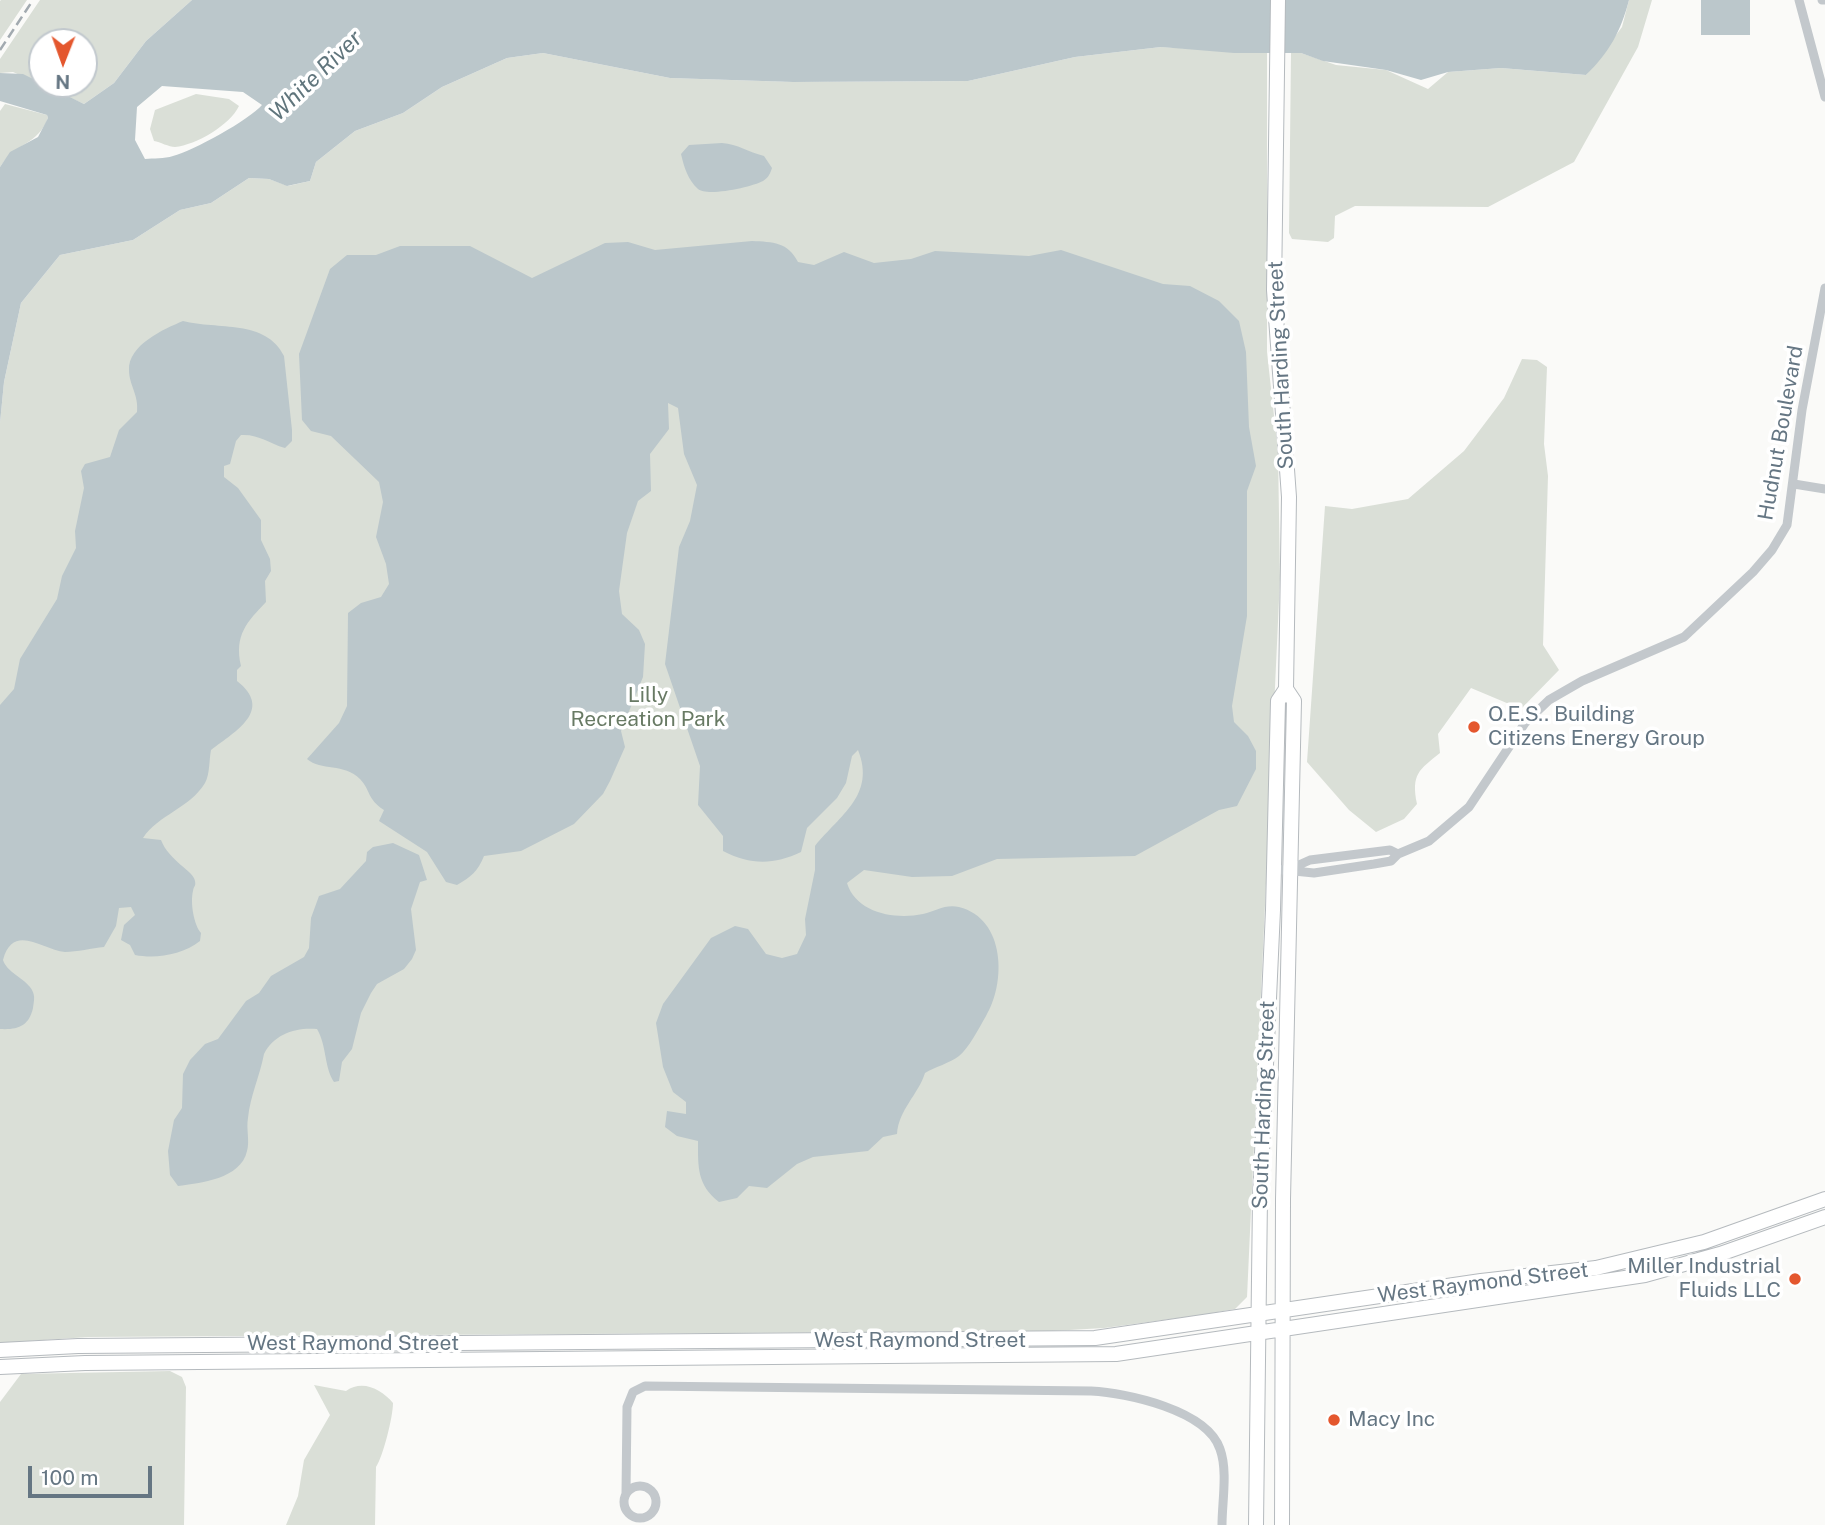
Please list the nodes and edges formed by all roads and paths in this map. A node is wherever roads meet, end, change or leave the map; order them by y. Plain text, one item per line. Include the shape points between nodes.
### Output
1 (1278, 0) edge
2 (1799, 0) edge
3 (1825, 97) edge
4 (1825, 288) edge
5 (1794, 484) junction
6 (1825, 489) edge
7 (1286, 689) junction
8 (1274, 869) junction
9 (1290, 869) junction
10 (1264, 1126) junction
11 (1285, 1129) junction
12 (1825, 1199) edge
13 (1825, 1217) edge
14 (1284, 1310) junction
15 (1259, 1314) junction
16 (1284, 1331) junction
17 (1258, 1334) junction
18 (663, 1342) junction
19 (0, 1350) edge
20 (664, 1359) junction
21 (0, 1367) edge
22 (626, 1472) junction
23 (636, 1487) junction
24 (626, 1494) junction
25 (1222, 1525) edge
26 (1256, 1525) edge
27 (1282, 1525) edge

1 - 7 main road, South Harding Street via 1275,318 1289,516
2 - 3 street
4 - 5 street, Hudnut Boulevard via 1802,410
5 - 6 street
5 - 9 street, Hudnut Boulevard via 1787,525 1772,550 1684,637 1549,700 1525,723 1461,816 1429,841 1398,854 1390,850 1310,860
7 - 8 main road, South Harding Street via 1278,701
7 - 9 main road, South Harding Street via 1294,701
8 - 9 street, Hudnut Boulevard
8 - 10 main road, South Harding Street
9 - 11 main road, South Harding Street
10 - 11 main road
10 - 15 main road, South Harding Street
11 - 14 main road, South Harding Street
12 - 14 main road, West Raymond Street via 1704,1242 1618,1264
13 - 16 main road, West Raymond Street via 1645,1275
14 - 15 main road, West Raymond Street
14 - 16 main road, South Harding Street
15 - 17 main road, South Harding Street
15 - 18 main road, West Raymond Street via 1066,1339
16 - 17 main road, West Raymond Street
16 - 27 main road, South Harding Street
17 - 20 main road, West Raymond Street via 1077,1356
17 - 26 main road, South Harding Street
18 - 19 main road, West Raymond Street
18 - 20 main road
20 - 21 main road, West Raymond Street
22 - 23 street
22 - 24 street
22 - 25 street via 628,1401 645,1385 1101,1391 1154,1403 1212,1435 1222,1455
23 - 24 street
23 - 24 street via 648,1488 655,1496 656,1505 649,1516 629,1514 624,1505

